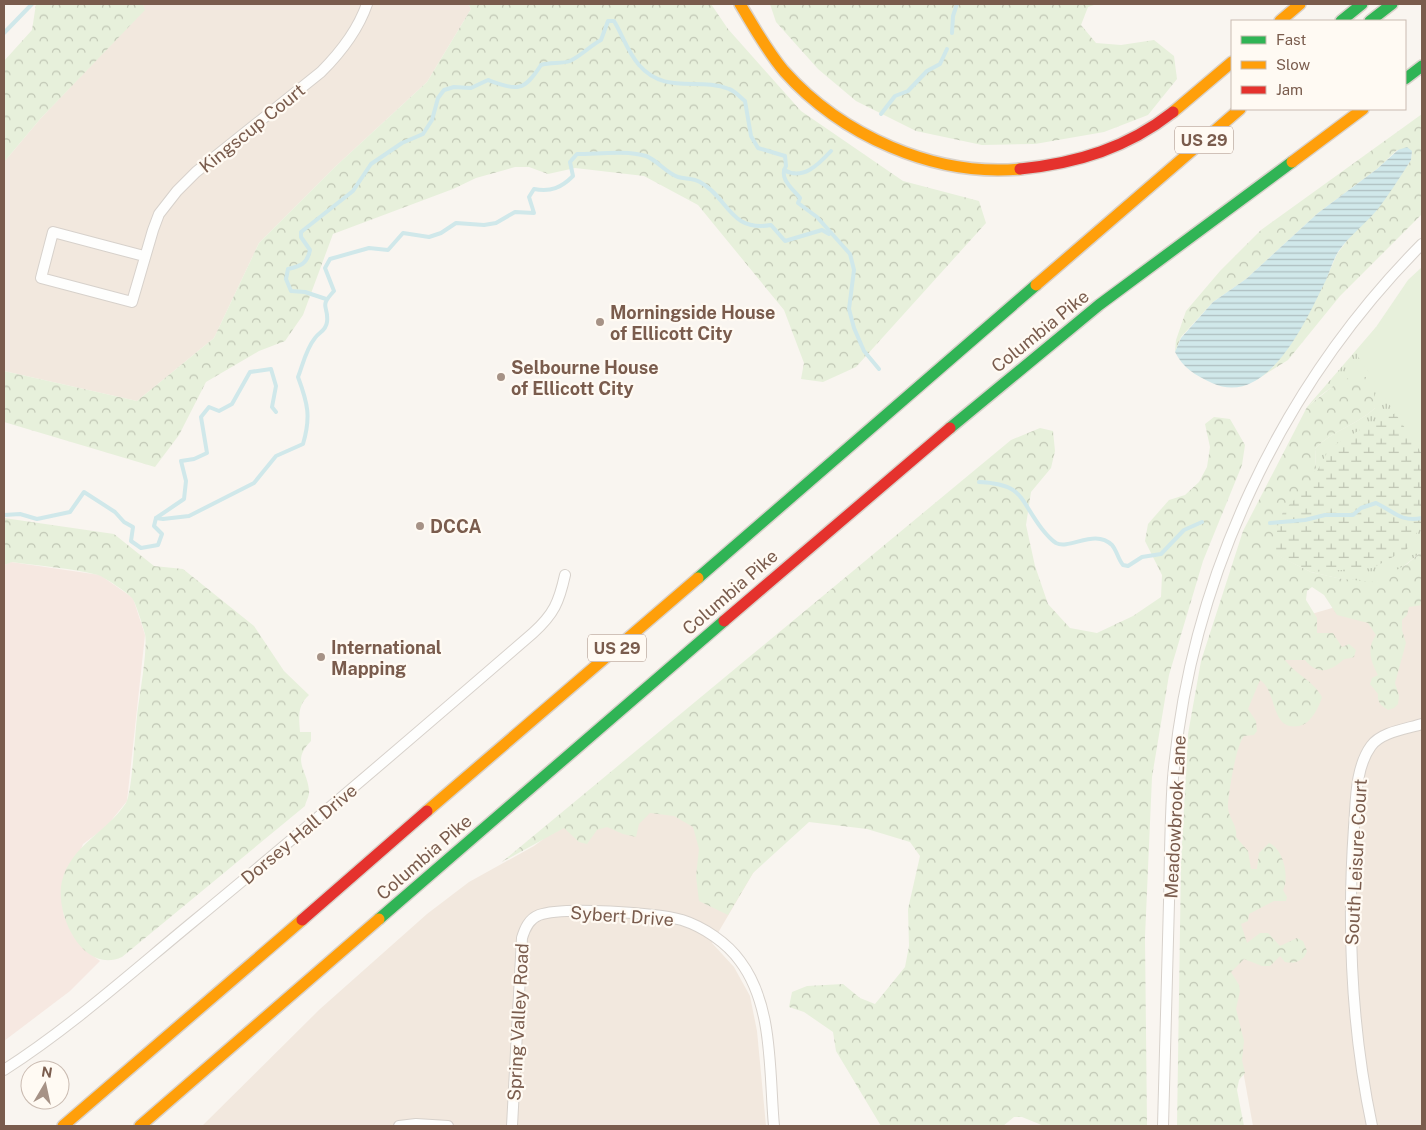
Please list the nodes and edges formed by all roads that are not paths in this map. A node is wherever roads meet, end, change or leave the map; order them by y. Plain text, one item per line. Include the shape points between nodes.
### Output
1 (367, 4) edge
2 (740, 4) edge
3 (1300, 4) edge
4 (1362, 4) edge
5 (1392, 4) edge
6 (1281, 20) edge
7 (1342, 20) edge
8 (1371, 20) edge
9 (1231, 63) edge
10 (1422, 66) edge
11 (1406, 78) edge
12 (1422, 80) edge
13 (1406, 90) edge
14 (1239, 110) edge
15 (1251, 110) edge
16 (1362, 110) edge
17 (1373, 110) edge
18 (1299, 154) junction
19 (1168, 171) junction
20 (1422, 244) edge
21 (144, 256) junction
22 (565, 575) dead end
23 (1422, 724) edge
24 (531, 920) joint
25 (4, 1070) edge
26 (190, 1084) junction
27 (64, 1126) edge
28 (140, 1126) edge
29 (148, 1126) edge
30 (399, 1126) edge
31 (448, 1126) edge
32 (512, 1126) edge
33 (774, 1126) edge
34 (1163, 1126) edge
35 (1372, 1126) edge

1 - 21 street, Kingscup Court via 359,24 339,54 321,72 196,172 177,191 159,214
2 - 9 main road via 772,56 816,102 868,137 896,150 926,161 958,167 1036,168 1066,163 1114,148 1162,121
3 - 6 main road
4 - 7 main road
5 - 8 main road
10 - 11 main road
12 - 13 main road
14 - 19 main road, Columbia Pike / US 29
15 - 19 main road
16 - 18 main road, Columbia Pike / US 29
17 - 18 main road
18 - 26 main road, Columbia Pike / US 29 via 1099,305 878,488
19 - 27 main road, Columbia Pike / US 29
20 - 34 street, Meadowbrook Lane via 1371,300 1305,391 1250,491 1211,592 1186,688 1173,779
21 - 21 street, Kingscup Court via 53,232 41,278 132,302
22 - 25 street, Dorsey Hall Drive via 552,614 533,633 305,829 105,994
23 - 35 street, South Leisure Court via 1385,736 1372,744 1361,770 1357,798 1350,956 1357,1030
24 - 32 street, Spring Valley Road via 524,930 521,952
24 - 33 street, Sybert Drive via 538,915 564,911 661,916 700,928 728,948 750,977 762,1010
26 - 28 main road, Columbia Pike / US 29
26 - 29 main road
30 - 31 street

